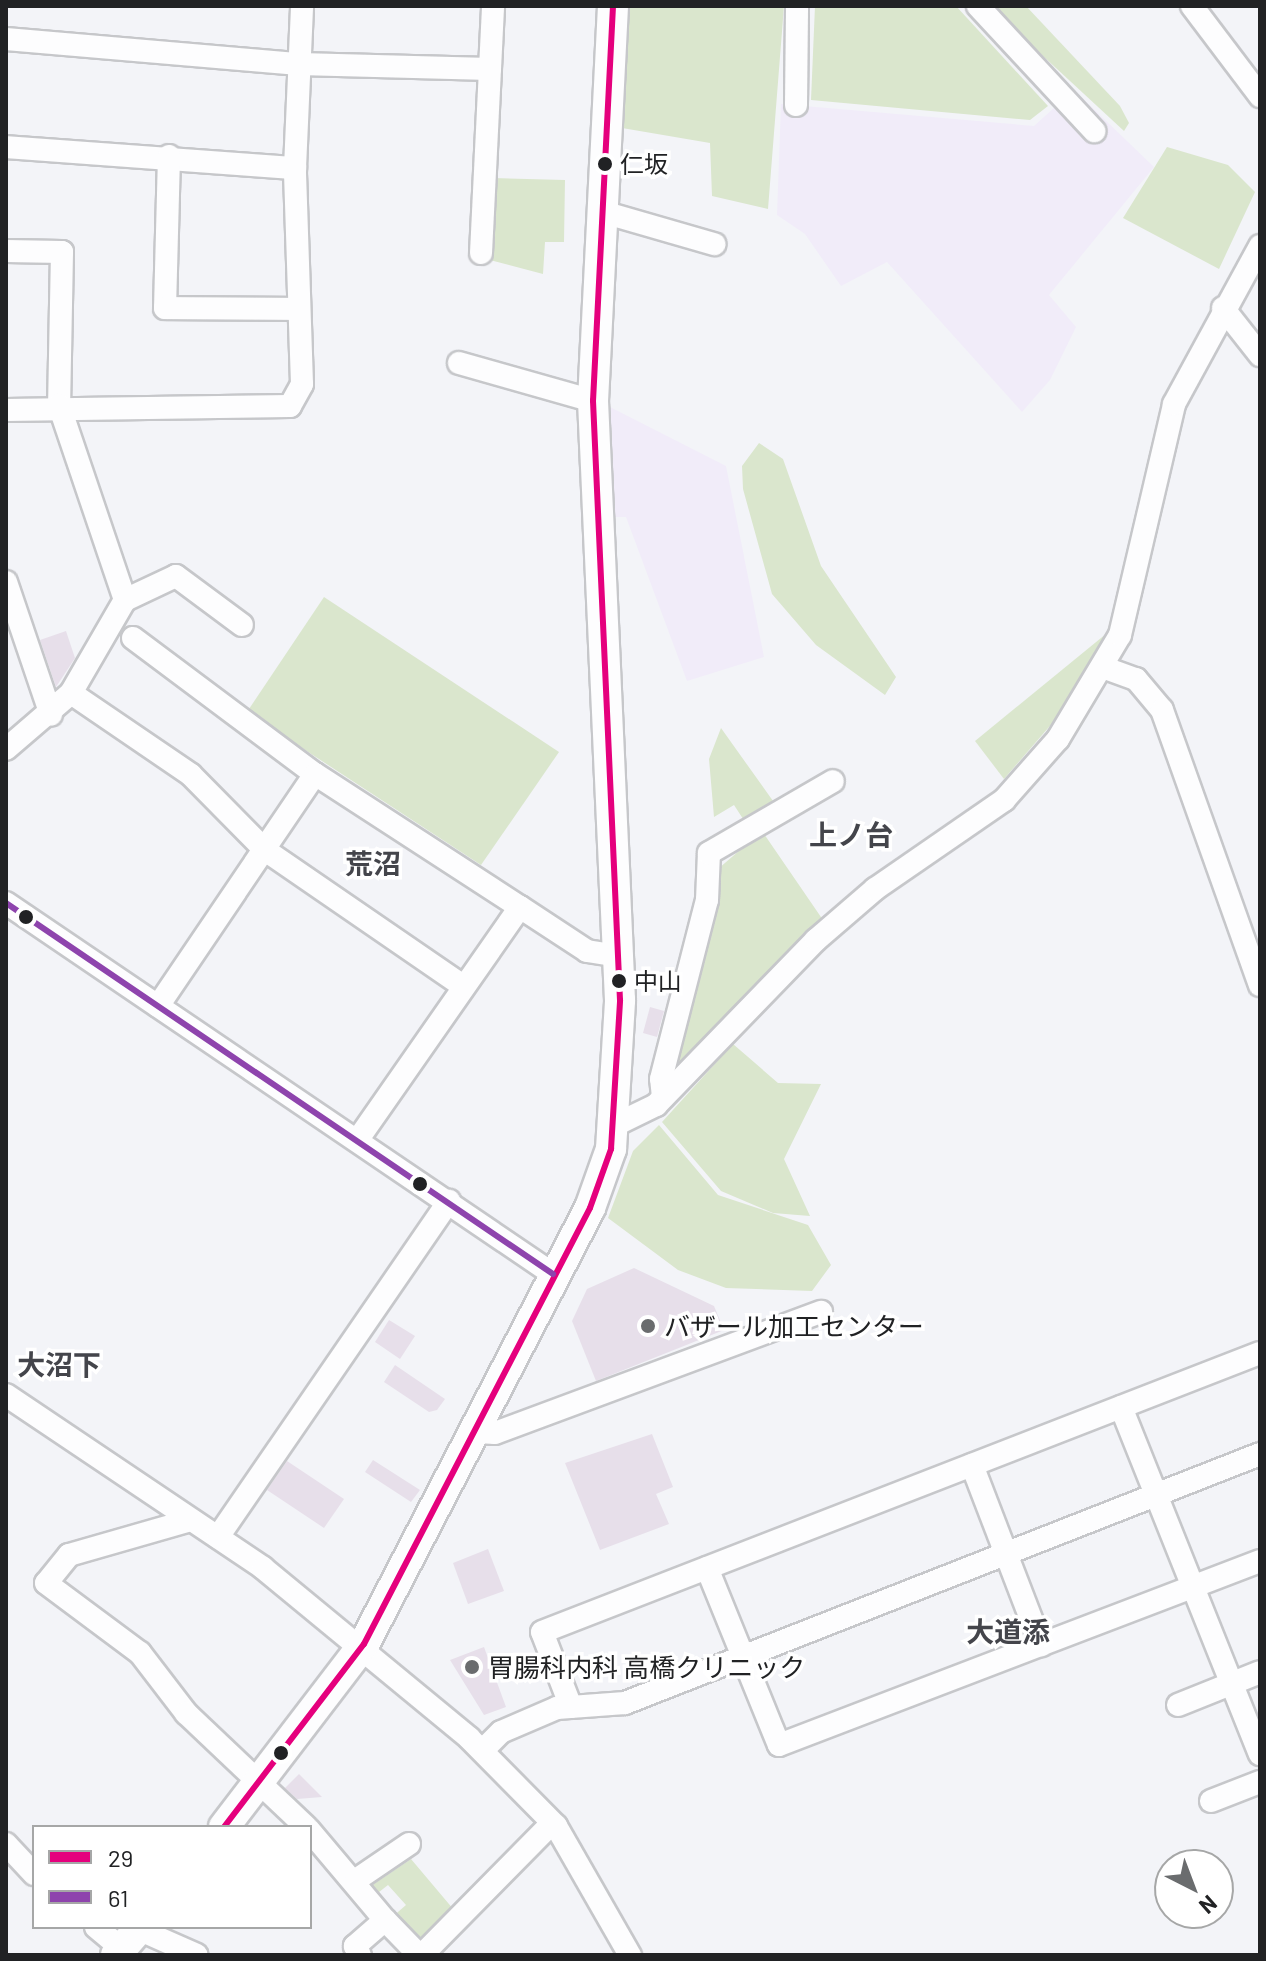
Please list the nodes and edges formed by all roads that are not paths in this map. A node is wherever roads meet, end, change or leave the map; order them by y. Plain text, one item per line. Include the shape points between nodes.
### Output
1 (302, 6) edge
2 (493, 6) edge
3 (613, 6) edge
4 (797, 6) edge
5 (978, 6) edge
6 (1192, 6) edge
7 (6, 39) edge
8 (299, 64) junction
9 (490, 69) junction
10 (1260, 96) edge
11 (796, 105) dead end
12 (1094, 131) dead end
13 (6, 147) edge
14 (169, 156) junction
15 (295, 168) junction
16 (603, 212) junction
17 (714, 244) dead end
18 (1260, 246) edge
19 (6, 251) edge
20 (481, 253) dead end
21 (1223, 308) junction
22 (297, 309) junction
23 (1260, 355) edge
24 (459, 363) dead end
25 (593, 401) junction
26 (59, 405) junction
27 (6, 410) edge
28 (6, 582) edge
29 (125, 600) junction
30 (242, 625) dead end
31 (133, 638) dead end
32 (1105, 668) junction
33 (71, 693) junction
34 (51, 715) junction
35 (6, 749) edge
36 (315, 774) junction
37 (833, 781) dead end
38 (265, 850) junction
39 (6, 903) edge
40 (520, 907) junction
41 (619, 956) junction
42 (1260, 985) edge
43 (463, 986) junction
44 (158, 1006) junction
45 (663, 1097) junction
46 (615, 1125) junction
47 (359, 1138) junction
48 (449, 1201) junction
49 (553, 1274) junction
50 (821, 1312) dead end
51 (1260, 1353) edge
52 (6, 1395) edge
53 (1121, 1407) junction
54 (477, 1432) junction
55 (1260, 1454) edge
56 (972, 1465) junction
57 (1157, 1494) junction
58 (191, 1520) junction
59 (218, 1537) junction
60 (1007, 1553) junction
61 (1260, 1561) edge
62 (707, 1568) junction
63 (1191, 1588) junction
64 (364, 1644) junction
65 (1041, 1645) junction
66 (742, 1657) junction
67 (1260, 1672) edge
68 (1230, 1684) junction
69 (1178, 1705) dead end
70 (571, 1707) junction
71 (483, 1750) junction
72 (1260, 1754) edge
73 (1260, 1782) edge
74 (261, 1784) junction
75 (1211, 1801) dead end
76 (552, 1823) junction
77 (226, 1825) edge
78 (304, 1825) edge
79 (312, 1833) edge
80 (6, 1844) edge
81 (409, 1844) dead end
82 (32, 1872) edge
83 (356, 1880) junction
84 (385, 1920) junction
85 (101, 1929) edge
86 (129, 1940) edge
87 (197, 1955) edge
88 (360, 1955) edge
89 (420, 1955) edge
90 (630, 1955) edge

1 - 8 street
2 - 9 street
3 - 16 highway
4 - 11 street
5 - 12 street
6 - 10 street
7 - 8 street
8 - 9 street
8 - 15 street
9 - 20 street
13 - 14 street
14 - 15 street
14 - 22 street via 165,308
15 - 22 street
16 - 17 street
16 - 25 highway
18 - 21 street
19 - 26 street via 62,252
21 - 23 street
21 - 32 street via 1174,404 1120,635
22 - 26 street via 302,384 290,406
24 - 25 street
25 - 41 highway
26 - 27 street
26 - 29 street
28 - 34 street
29 - 30 street via 176,576
29 - 33 street
31 - 36 street
32 - 42 street via 1136,679 1162,710
32 - 45 street via 1058,739 1004,800 875,889
33 - 34 street
33 - 38 street via 191,775
34 - 35 street
36 - 38 street
36 - 40 street
37 - 45 street via 709,853 707,900 661,1079
38 - 43 street
38 - 44 street
39 - 44 street
40 - 41 street via 587,951
40 - 43 street
41 - 46 highway
43 - 47 street
44 - 47 street
45 - 46 street
46 - 49 highway via 590,1208
47 - 48 street
48 - 49 street
48 - 59 street
49 - 54 highway
50 - 54 street via 495,1433
51 - 53 street
52 - 58 street
53 - 56 street
53 - 57 street
54 - 64 highway
55 - 57 street
56 - 60 street
56 - 62 street
57 - 60 street
57 - 63 street
58 - 59 street
58 - 74 street via 69,1555 46,1583 140,1653 186,1713
59 - 64 street
60 - 65 street
60 - 66 street
61 - 63 street
62 - 66 street
62 - 70 street via 542,1632
63 - 65 street
63 - 68 street
64 - 71 street
64 - 74 highway
65 - 66 street via 779,1745
66 - 70 street via 625,1703
67 - 68 street
68 - 69 street
68 - 72 street
70 - 71 street via 501,1732
71 - 76 street
73 - 75 street
74 - 77 highway
74 - 78 street
76 - 89 street
76 - 90 street via 590,1875
79 - 83 street
80 - 82 street
81 - 83 street
83 - 84 street
84 - 88 street via 355,1946
84 - 89 street
85 - 86 street
86 - 87 street

